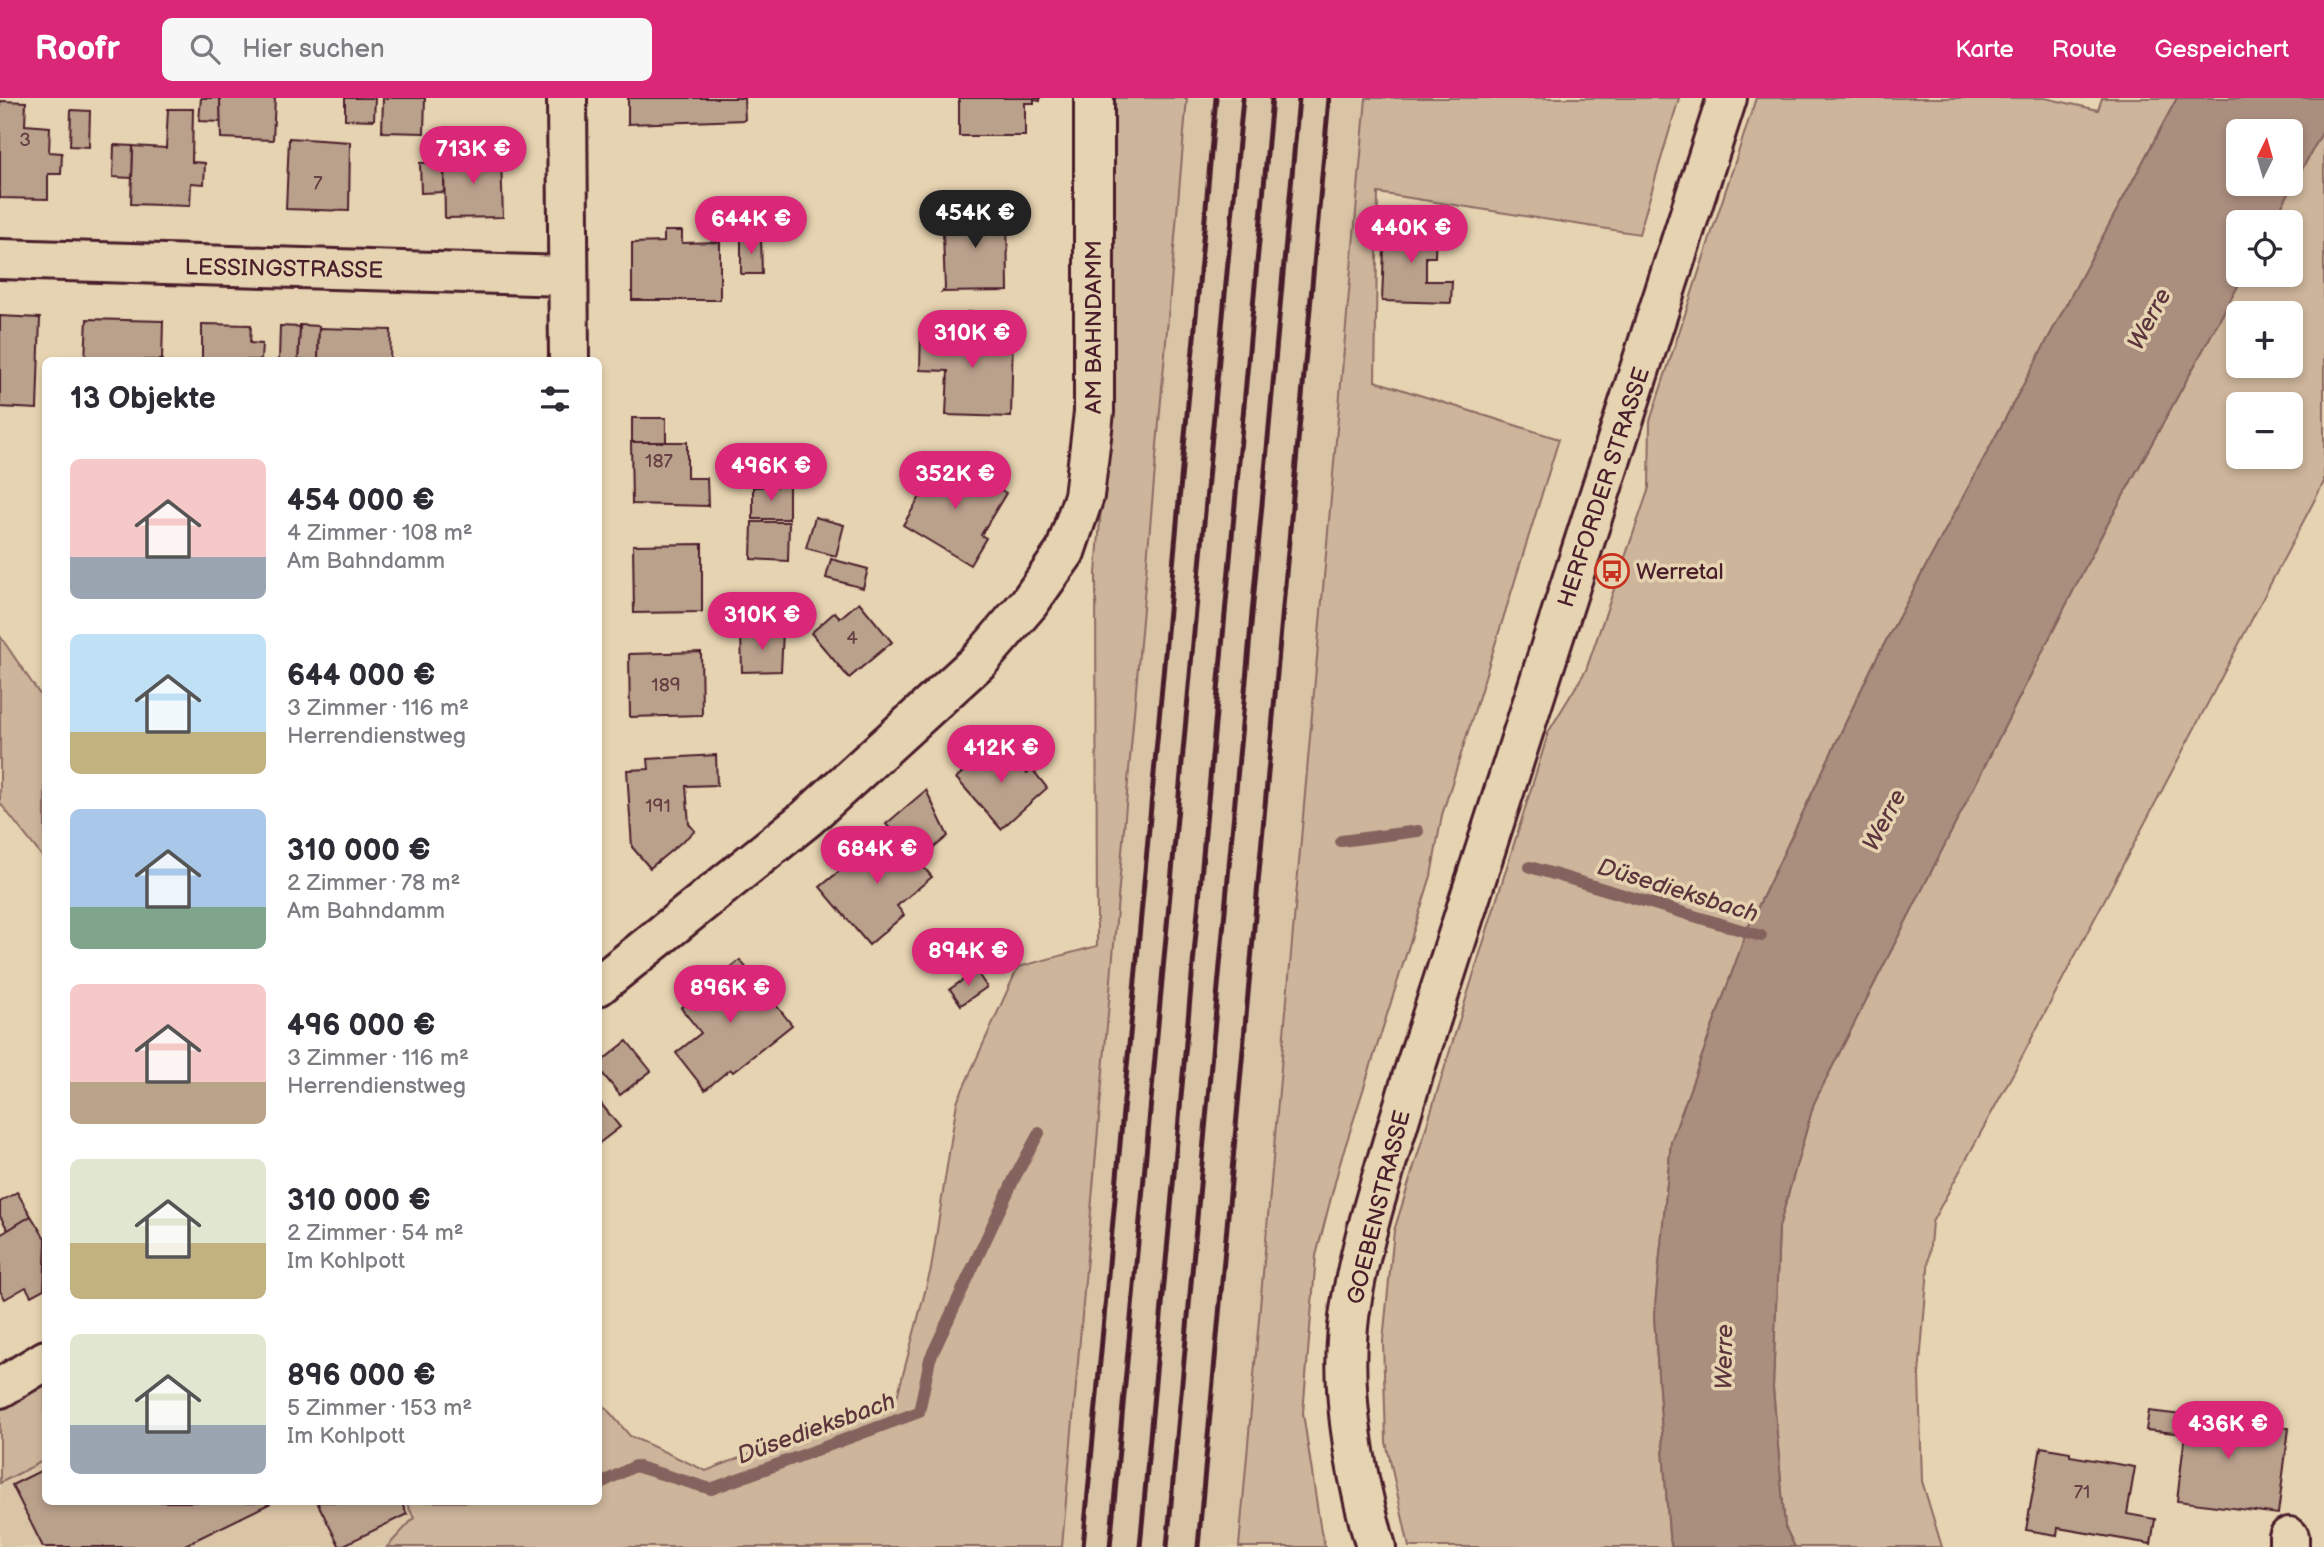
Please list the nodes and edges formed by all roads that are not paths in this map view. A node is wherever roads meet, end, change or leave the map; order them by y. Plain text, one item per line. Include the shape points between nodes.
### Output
1 (567, 98) edge
2 (1094, 98) edge
3 (1727, 98) edge
4 (0, 259) edge
5 (567, 276) junction
6 (569, 357) edge
7 (1477, 876) joint
8 (602, 983) edge
9 (42, 1362) edge
10 (0, 1388) edge
11 (1376, 1547) edge

1 - 5 street
2 - 8 street, AM BAHNDAMM via 1094,412 1084,496 1065,552 980,660 807,818
3 - 7 street, HERFORDER STRASSE
4 - 5 street, LESSINGSTRASSE
5 - 6 street
7 - 11 street, GOEBENSTRASSE via 1403,1107 1351,1301 1350,1415 1356,1464
9 - 10 street

